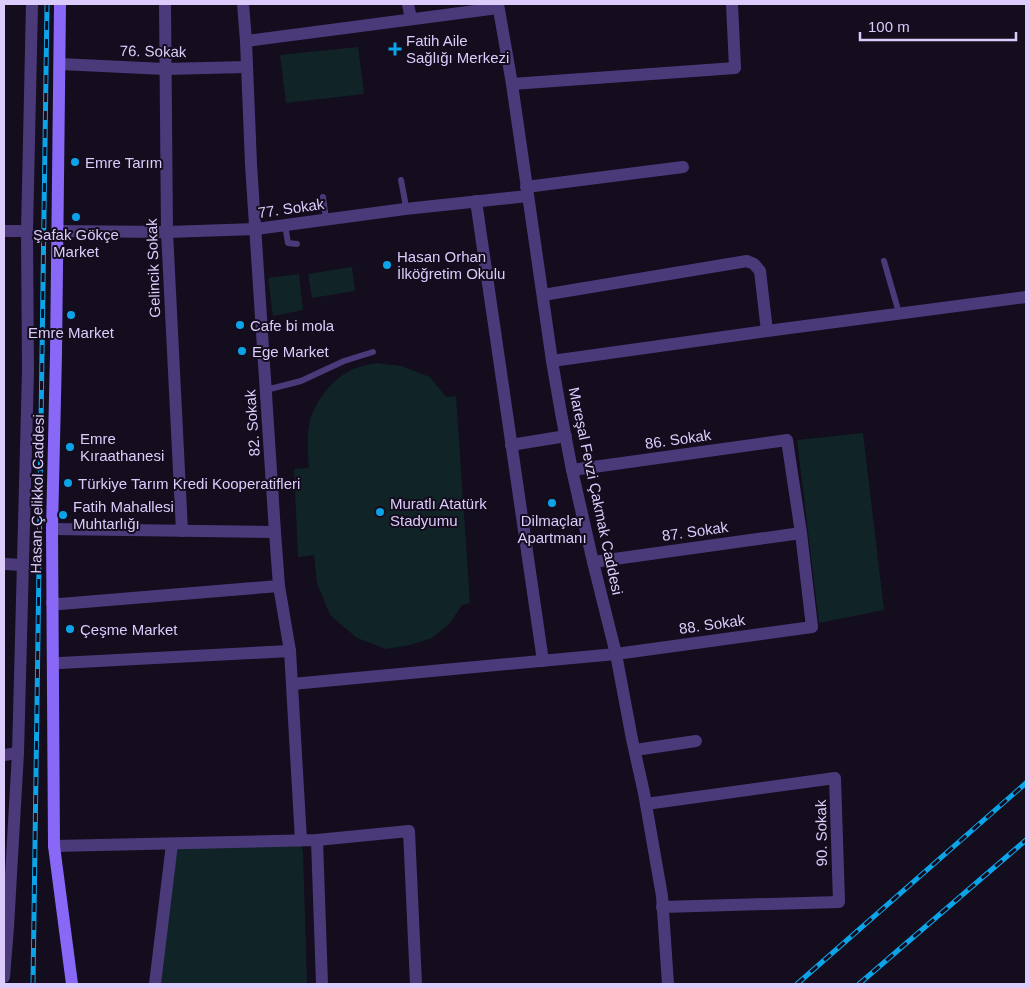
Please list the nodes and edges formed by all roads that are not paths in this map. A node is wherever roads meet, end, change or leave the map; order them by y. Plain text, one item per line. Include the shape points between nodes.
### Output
1 (32, 4) edge
2 (60, 4) edge
3 (165, 4) edge
4 (243, 4) edge
5 (408, 4) edge
6 (732, 4) edge
7 (498, 6) edge
8 (411, 19) junction
9 (246, 42) junction
10 (60, 64) junction
11 (246, 67) junction
12 (164, 69) junction
13 (512, 84) junction
14 (683, 167) dead end
15 (401, 180) dead end
16 (527, 192) junction
17 (323, 197) dead end
18 (476, 202) junction
19 (405, 209) junction
20 (326, 220) junction
21 (285, 225) junction
22 (256, 229) junction
23 (4, 231) edge
24 (27, 231) junction
25 (57, 231) junction
26 (167, 232) junction
27 (297, 244) dead end
28 (884, 261) dead end
29 (543, 295) junction
30 (1026, 297) edge
31 (899, 313) junction
32 (767, 331) junction
33 (373, 352) dead end
34 (552, 361) junction
35 (266, 390) junction
36 (566, 436) junction
37 (511, 444) junction
38 (572, 470) junction
39 (52, 530) junction
40 (182, 531) junction
41 (275, 532) junction
42 (801, 533) junction
43 (593, 562) junction
44 (4, 564) edge
45 (22, 565) junction
46 (279, 586) junction
47 (52, 603) junction
48 (290, 651) junction
49 (616, 654) junction
50 (543, 660) junction
51 (60, 663) dead end
52 (292, 684) junction
53 (696, 741) dead end
54 (635, 750) junction
55 (18, 753) junction
56 (4, 755) edge
57 (646, 804) junction
58 (301, 840) junction
59 (316, 840) junction
60 (172, 844) junction
61 (54, 846) junction
62 (662, 907) junction
63 (4, 977) edge
64 (72, 984) edge
65 (155, 984) edge
66 (322, 984) edge
67 (416, 984) edge
68 (668, 984) edge

1 - 24 street
2 - 10 main road, Hasan Çelikkol Caddesi
3 - 12 street, Gelincik Sokak
4 - 9 street, 82. Sokak
5 - 8 street
6 - 13 street via 735,68
7 - 8 street
7 - 13 street, Mareşal Fevzi Çakmak Caddesi
8 - 9 street
9 - 11 street, 82. Sokak
10 - 12 street, 76. Sokak
10 - 25 main road, Hasan Çelikkol Caddesi
11 - 12 street, 76. Sokak
11 - 22 street, 82. Sokak
12 - 26 street, Gelincik Sokak
13 - 16 street, Mareşal Fevzi Çakmak Caddesi
14 - 16 street, 77. Sokak
15 - 19 lane
16 - 18 street, 77. Sokak
16 - 29 street, Mareşal Fevzi Çakmak Caddesi
17 - 20 lane
18 - 19 street, 77. Sokak
18 - 37 street
19 - 20 street, 77. Sokak via 363,218
20 - 21 street, 77. Sokak
21 - 22 street, 77. Sokak
21 - 27 lane via 288,243
22 - 26 street, 77. Sokak
22 - 35 street, 82. Sokak
23 - 24 street
24 - 45 street via 28,371
25 - 26 street, 77. Sokak
25 - 39 main road, Hasan Çelikkol Caddesi
26 - 40 street, Gelincik Sokak
28 - 31 lane
29 - 32 street via 747,260 760,271
29 - 34 street, Mareşal Fevzi Çakmak Caddesi
30 - 31 street
31 - 32 street
32 - 34 street
33 - 35 lane via 301,381
34 - 36 street, Mareşal Fevzi Çakmak Caddesi
35 - 41 street, 82. Sokak
36 - 37 street
36 - 38 street, Mareşal Fevzi Çakmak Caddesi
37 - 50 street
38 - 42 street, 86. Sokak via 787,440
38 - 43 street, Mareşal Fevzi Çakmak Caddesi
39 - 40 street
39 - 47 main road, Hasan Çelikkol Caddesi
40 - 41 street
41 - 46 street, 82. Sokak
42 - 43 street, 87. Sokak
42 - 49 street, 88. Sokak via 812,627
43 - 49 street, Mareşal Fevzi Çakmak Caddesi
44 - 45 street
45 - 55 street
46 - 47 street
46 - 48 street, 82. Sokak
47 - 61 main road, Hasan Çelikkol Caddesi
48 - 51 street
48 - 52 street, 82. Sokak
49 - 50 street, 88. Sokak
49 - 54 street, Mareşal Fevzi Çakmak Caddesi
50 - 52 street, 88. Sokak
52 - 58 street, 82. Sokak
53 - 54 street
54 - 57 street, Mareşal Fevzi Çakmak Caddesi
55 - 56 street
55 - 63 street
57 - 62 street, Mareşal Fevzi Çakmak Caddesi
57 - 62 street, 90. Sokak via 835,778 839,902
58 - 59 street
58 - 60 street
59 - 66 street
59 - 67 street via 409,831
60 - 61 street
60 - 65 street
61 - 64 main road, Hasan Çelikkol Caddesi
62 - 68 street, Mareşal Fevzi Çakmak Caddesi

